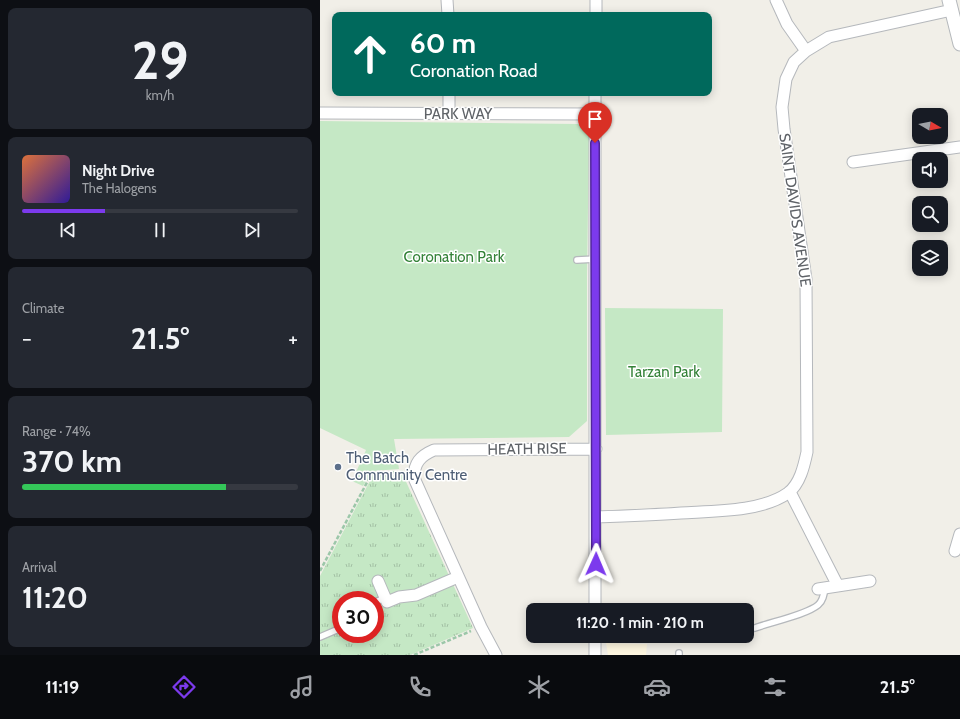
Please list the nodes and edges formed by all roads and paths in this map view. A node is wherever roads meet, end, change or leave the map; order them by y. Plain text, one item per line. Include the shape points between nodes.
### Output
1 (447, 0) edge
2 (596, 0) edge
3 (776, 0) edge
4 (951, 5) edge
5 (448, 12) edge
6 (596, 12) edge
7 (960, 44) edge
8 (806, 50) junction
9 (449, 96) edge
10 (595, 96) edge
11 (320, 113) edge
12 (449, 113) junction
13 (595, 114) junction
14 (960, 147) edge
15 (853, 162) dead end
16 (577, 260) dead end
17 (596, 260) junction
18 (596, 449) junction
19 (414, 472) junction
20 (790, 492) junction
21 (596, 517) junction
22 (960, 534) edge
23 (955, 551) dead end
24 (320, 571) edge
25 (458, 577) junction
26 (378, 581) dead end
27 (870, 581) dead end
28 (838, 586) junction
29 (822, 589) joint
30 (379, 591) edge
31 (384, 601) edge
32 (595, 603) edge
33 (481, 627) junction
34 (755, 628) dead end
35 (332, 632) edge
36 (320, 637) edge
37 (595, 643) edge
38 (414, 655) edge
39 (496, 655) edge
40 (595, 655) edge

1 - 5 street
2 - 6 street
3 - 8 street via 787,24
4 - 7 street
4 - 8 street, SAINT DAVIDS AVENUE via 829,38
8 - 20 street, SAINT DAVIDS AVENUE via 794,62 786,79 782,107 806,279 807,452 799,479
9 - 12 street
10 - 13 street
11 - 12 street, PARK WAY
12 - 13 street, PARK WAY
13 - 17 street
14 - 15 street
16 - 17 lane
17 - 18 street
18 - 19 street, HEATH RISE via 434,450 423,455
18 - 21 street
19 - 24 path via 372,473
19 - 25 street via 414,478
20 - 21 street via 774,500 734,509
20 - 28 street
21 - 32 street
22 - 23 street
25 - 31 street via 416,595
25 - 33 street
26 - 30 street
27 - 28 street
28 - 29 street
29 - 34 lane via 822,599 818,605
33 - 38 path
33 - 39 street
35 - 36 lane
37 - 40 street

